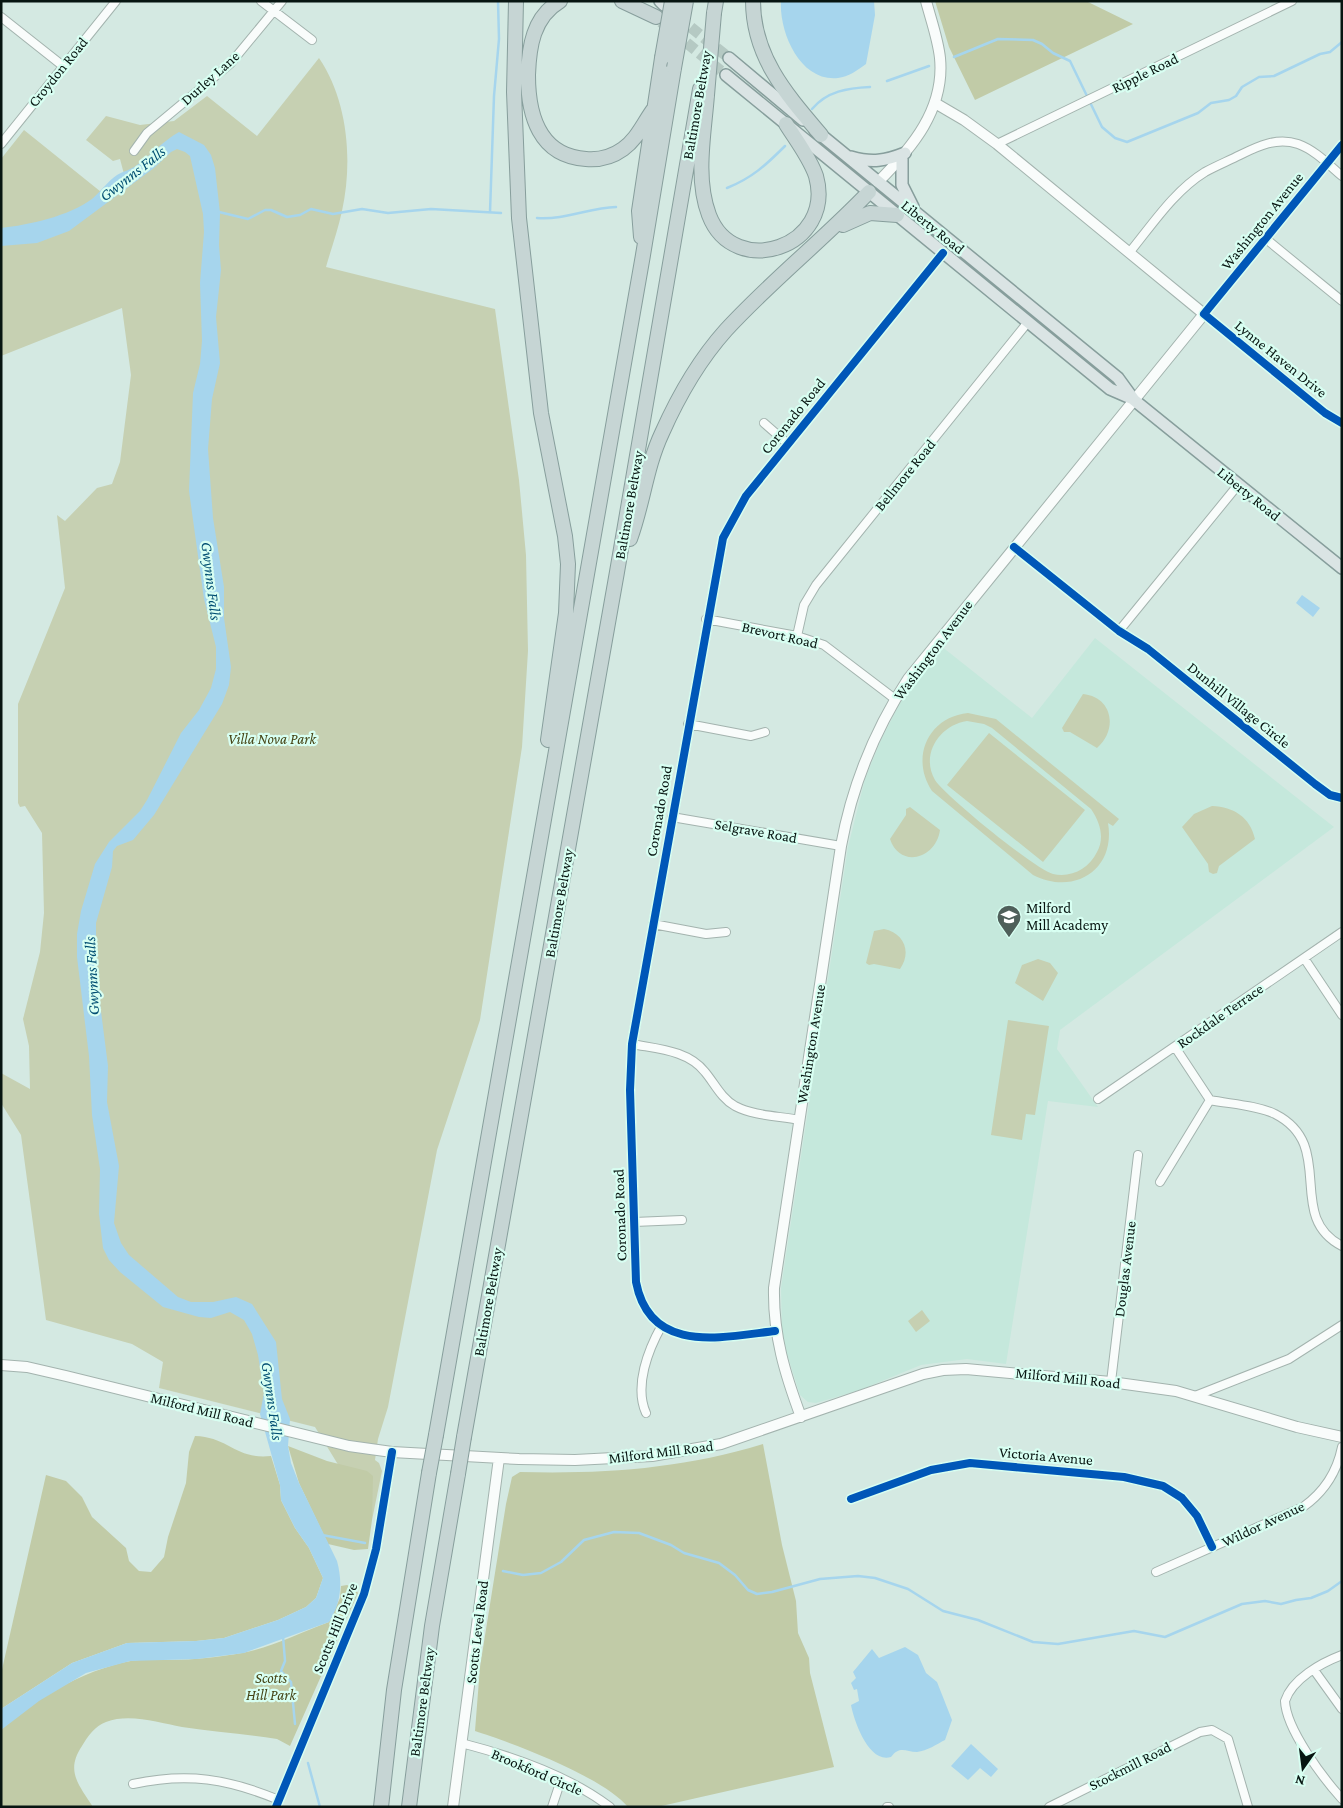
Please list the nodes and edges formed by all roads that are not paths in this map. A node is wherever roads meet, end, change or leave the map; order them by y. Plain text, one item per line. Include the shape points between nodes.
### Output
1 (116, 1) edge
2 (262, 1) edge
3 (282, 1) edge
4 (516, 1) edge
5 (560, 1) edge
6 (622, 1) edge
7 (636, 1) edge
8 (686, 1) edge
9 (753, 1) edge
10 (926, 1) edge
11 (1292, 1) edge
12 (665, 2) edge
13 (715, 7) edge
14 (274, 11) junction
15 (1, 17) edge
16 (658, 20) joint
17 (312, 40) dead end
18 (729, 58) tunnel mouth
19 (63, 66) junction
20 (726, 75) tunnel mouth
21 (704, 92) junction
22 (935, 103) junction
23 (653, 110) junction
24 (786, 124) junction
25 (821, 135) junction
26 (1, 144) edge
27 (997, 144) junction
28 (1342, 145) edge
29 (134, 150) dead end
30 (846, 156) junction
31 (903, 156) junction
32 (1327, 163) junction
33 (1342, 176) edge
34 (874, 187) junction
35 (916, 213) junction
36 (897, 215) junction
37 (827, 234) junction
38 (1266, 239) junction
39 (943, 253) junction
40 (1129, 253) junction
41 (643, 255) junction
42 (1342, 301) edge
43 (1204, 314) junction
44 (1028, 322) junction
45 (1134, 400) junction
46 (764, 423) dead end
47 (1342, 423) edge
48 (788, 444) junction
49 (1238, 485) junction
50 (1014, 547) junction
51 (1342, 568) edge
52 (618, 572) junction
53 (706, 619) junction
54 (1119, 631) junction
55 (797, 636) junction
56 (895, 699) junction
57 (688, 724) junction
58 (766, 732) dead end
59 (1342, 798) edge
60 (672, 817) junction
61 (841, 846) junction
62 (528, 906) junction
63 (653, 924) junction
64 (726, 932) dead end
65 (1342, 932) edge
66 (1304, 958) junction
67 (1342, 1015) edge
68 (632, 1044) junction
69 (1175, 1048) junction
70 (1098, 1099) dead end
71 (1210, 1100) junction
72 (799, 1120) junction
73 (1138, 1155) dead end
74 (1160, 1182) dead end
75 (682, 1220) dead end
76 (634, 1222) junction
77 (1342, 1246) edge
78 (662, 1325) junction
79 (1342, 1325) edge
80 (775, 1331) junction
81 (1, 1365) edge
82 (1111, 1382) junction
83 (1195, 1396) junction
84 (646, 1413) dead end
85 (801, 1417) junction
86 (1342, 1437) edge
87 (1342, 1447) edge
88 (392, 1452) junction
89 (499, 1458) junction
90 (851, 1498) dead end
91 (1212, 1547) junction
92 (1156, 1572) dead end
93 (1342, 1655) edge
94 (1314, 1670) junction
95 (1342, 1709) edge
96 (461, 1744) junction
97 (561, 1780) junction
98 (133, 1784) dead end
99 (1342, 1800) edge
100 (278, 1803) edge
101 (381, 1807) edge
102 (409, 1807) edge
103 (453, 1807) edge
104 (552, 1807) edge
105 (610, 1807) edge
106 (1049, 1807) edge
107 (1248, 1807) edge

1 - 19 street, Croydon Road
2 - 14 street
3 - 14 street, Durley Lane
4 - 62 highway via 514,92 519,218 541,413 568,564 566,613
5 - 23 highway via 538,24 528,63 532,117 544,138 556,149 574,157 604,158 622,150
6 - 16 highway
7 - 16 main road
8 - 41 highway, Baltimore Beltway, bridge
9 - 25 highway via 757,37 767,64 784,91
10 - 22 main road via 940,57
11 - 27 street, Ripple Road
12 - 23 highway, bridge via 662,58
13 - 21 highway, Baltimore Beltway, bridge
14 - 17 street
14 - 29 street, Durley Lane via 230,64 147,133
15 - 19 street
18 - 25 main road, Liberty Road
19 - 26 street, Croydon Road
20 - 24 main road, Liberty Road
21 - 24 highway via 701,168 706,208 719,232 741,247 764,251 782,247 806,230 815,213 816,176
21 - 52 highway, Baltimore Beltway
22 - 27 main road, Lynne Haven Drive
22 - 31 main road via 926,123
23 - 41 highway via 639,211
24 - 34 main road, Liberty Road
25 - 30 main road, Liberty Road
27 - 40 main road, Lynne Haven Drive
28 - 32 street, Washington Avenue
30 - 31 main road via 874,162
30 - 34 main road, Liberty Road
31 - 34 main road
31 - 35 main road via 900,173 904,191
32 - 33 street
32 - 38 street, Washington Avenue
32 - 40 street via 1298,144 1278,142 1259,146 1193,181 1174,198
34 - 35 main road, Liberty Road
34 - 36 main road, Liberty Road
34 - 37 highway
35 - 45 main road, Liberty Road via 1118,378
36 - 37 highway via 862,215
36 - 39 main road, Liberty Road
37 - 52 highway via 794,262 726,331 687,386 652,456 635,525
38 - 42 street
38 - 43 street, Washington Avenue
39 - 44 main road, Liberty Road
39 - 48 street, Coronado Road
40 - 43 main road, Lynne Haven Drive
41 - 62 highway, Baltimore Beltway
43 - 45 main road, Washington Avenue
43 - 47 street, Lynne Haven Drive via 1325,413
44 - 45 main road, Liberty Road via 1110,389
44 - 55 street, Bellmore Road via 816,585 804,606
45 - 49 main road, Liberty Road
45 - 50 main road, Washington Avenue
46 - 48 street, Coronado Road
48 - 53 street, Coronado Road via 746,496 730,523 718,551
49 - 51 main road, Liberty Road
49 - 54 street
50 - 54 street, Dunhill Village Circle
50 - 56 main road, Washington Avenue
52 - 102 highway, Baltimore Beltway, bridge via 464,1436 432,1626
53 - 55 street, Brevort Road
53 - 57 street, Coronado Road
54 - 59 street, Dunhill Village Circle via 1148,649 1315,784 1330,795
55 - 56 street, Brevort Road via 824,645
56 - 61 main road, Washington Avenue via 874,737 859,776
57 - 58 street via 751,736
57 - 60 street, Coronado Road
60 - 61 street, Selgrave Road
60 - 63 street, Coronado Road
61 - 72 main road, Washington Avenue
62 - 101 highway, Baltimore Beltway, bridge via 429,1473 395,1682
63 - 64 street via 706,934
63 - 68 street, Coronado Road
65 - 66 street, Rockdale Terrace
66 - 67 street
66 - 69 street, Rockdale Terrace
68 - 72 street via 686,1056 705,1071 722,1096 735,1106
68 - 76 street, Coronado Road via 630,1090
69 - 70 street, Rockdale Terrace
69 - 71 street
71 - 74 street
71 - 77 street via 1273,1113 1301,1134 1307,1151 1312,1204 1318,1222 1329,1238
72 - 80 main road, Washington Avenue via 774,1288
73 - 82 street, Douglas Avenue
75 - 76 street
76 - 78 street, Coronado Road via 638,1292 646,1309
78 - 80 street, Coronado Road via 681,1335 702,1339
78 - 84 street via 645,1366 642,1401
79 - 83 street via 1289,1359
80 - 85 main road, Washington Avenue
81 - 88 main road, Milford Mill Road via 28,1367 349,1446
82 - 83 main road, Milford Mill Road
82 - 85 main road, Milford Mill Road via 975,1369 943,1370 916,1376
83 - 86 main road, Milford Mill Road
85 - 89 main road, Milford Mill Road via 721,1444 670,1454 575,1460
87 - 91 street, Wildor Avenue via 1332,1475 1312,1500 1292,1513
88 - 89 main road, Milford Mill Road
88 - 100 street, Scotts Hill Drive via 369,1581
89 - 96 main road, Scotts Level Road
90 - 91 street, Victoria Avenue via 931,1470 970,1464 1124,1477 1163,1486 1182,1498 1197,1516
91 - 92 street, Wildor Avenue
93 - 94 street
94 - 95 street
94 - 99 street via 1293,1686 1285,1706 1311,1758
96 - 97 street, Brookford Circle via 504,1755
96 - 103 main road, Scotts Level Road
97 - 104 street
97 - 105 street, Brookford Circle
98 - 100 street via 171,1778 215,1779 236,1784
106 - 107 street, Stockmill Road via 1172,1744 1212,1730 1228,1739

